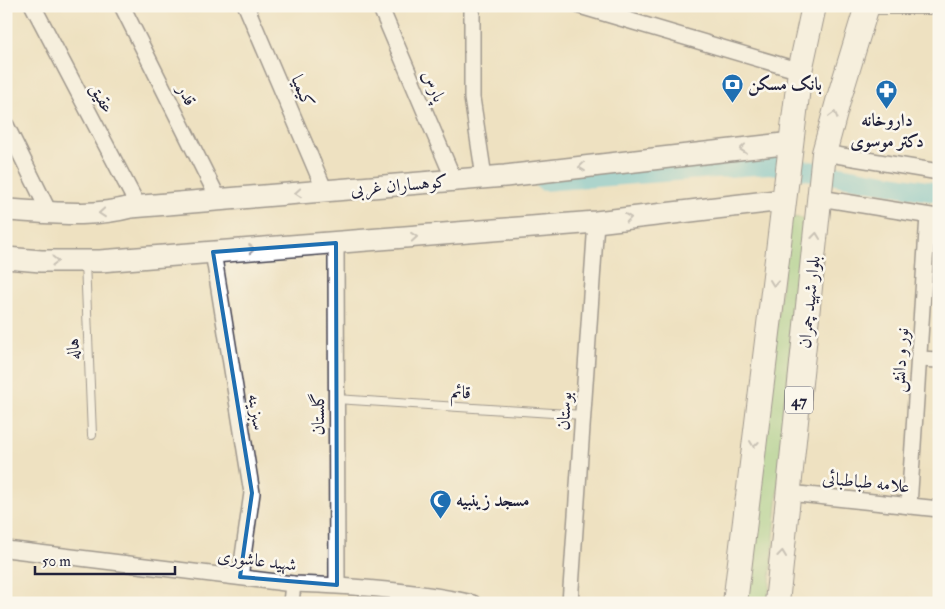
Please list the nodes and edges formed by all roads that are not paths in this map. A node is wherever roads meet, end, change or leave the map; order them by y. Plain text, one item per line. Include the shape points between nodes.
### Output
1 (33, 6) edge
2 (122, 6) edge
3 (246, 6) edge
4 (380, 6) edge
5 (472, 6) edge
6 (580, 6) edge
7 (814, 6) edge
8 (867, 8) edge
9 (939, 10) edge
10 (800, 71) junction
11 (6, 125) edge
12 (792, 144) junction
13 (824, 153) junction
14 (939, 172) edge
15 (484, 177) junction
16 (454, 180) junction
17 (325, 191) junction
18 (820, 198) junction
19 (219, 200) junction
20 (784, 200) junction
21 (138, 206) junction
22 (6, 210) edge
23 (49, 212) junction
24 (934, 217) edge
25 (596, 222) junction
26 (336, 243) junction
27 (213, 252) junction
28 (6, 258) edge
29 (85, 262) junction
30 (919, 359) junction
31 (939, 360) edge
32 (336, 399) junction
33 (583, 415) junction
34 (92, 435) dead end
35 (789, 492) junction
36 (909, 506) junction
37 (939, 509) edge
38 (6, 548) edge
39 (240, 577) junction
40 (293, 584) junction
41 (337, 585) junction
42 (291, 603) edge
43 (473, 603) edge
44 (570, 603) edge
45 (734, 603) edge
46 (777, 603) edge

1 - 21 street, عقیق
2 - 19 street, قدر
3 - 17 street, کیمیا
4 - 16 street, پارس
5 - 15 street via 472,98
6 - 10 street
7 - 10 main road, بلوار شهید چمران / 47
8 - 9 lane
13 -> 8 main road, بلوار شهید چمران / 47
10 - 12 main road, بلوار شهید چمران / 47
11 - 23 street
12 -> 15 street, کوهساران غربی
12 - 20 main road, بلوار شهید چمران / 47
13 - 14 street
13 - 18 main road, بلوار شهید چمران / 47
15 - 16 street, کوهساران غربی
16 - 17 street, کوهساران غربی
17 -> 19 street, کوهساران غربی
18 - 24 street
35 -> 18 main road, بلوار شهید چمران / 47
19 - 21 street, کوهساران غربی
25 -> 20 street
20 -> 45 main road, بلوار شهید چمران / 47
21 -> 23 street, کوهساران غربی via 101,213
22 - 23 street, کوهساران غربی
24 - 30 street, نور و دانش
26 -> 25 street
25 - 33 street, بوستان
27 -> 26 street
26 - 32 street, گلستان
27 - 29 street
27 - 39 street, سبزینه via 252,493
28 -> 29 street
29 - 34 lane, هاله
30 - 31 street
30 - 36 street, نور و دانش
32 - 33 lane, قائم
32 - 41 street, گلستان
33 - 44 street, بوستان
35 - 36 street, علامه طباطبائی
46 -> 35 main road, بلوار شهید چمران / 47
36 - 37 street, علامه طباطبائی
38 - 39 street, شهید عاشوری
39 - 40 street, شهید عاشوری
40 - 41 street, شهید عاشوری
40 - 42 street
41 - 43 street, شهید عاشوری via 448,597

